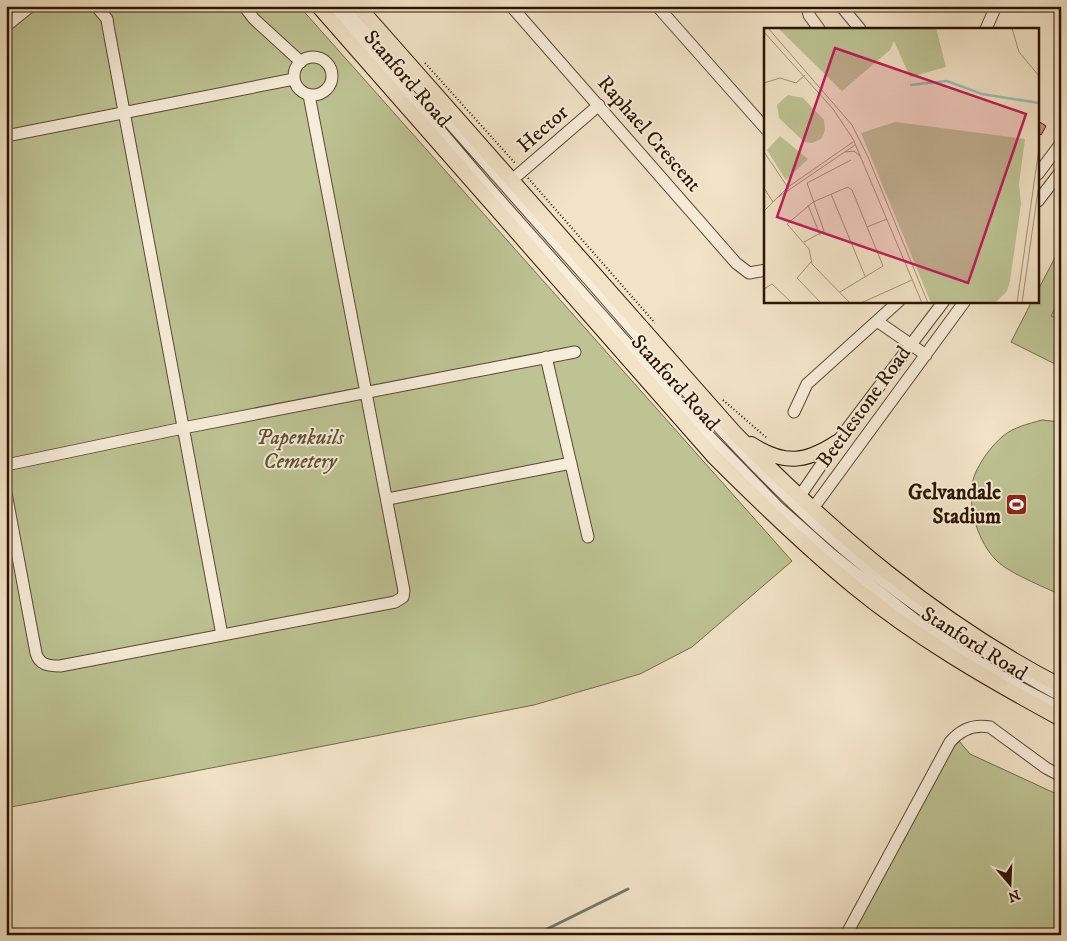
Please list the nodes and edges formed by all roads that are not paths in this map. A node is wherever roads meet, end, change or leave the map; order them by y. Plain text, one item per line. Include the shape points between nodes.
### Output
1 (31, 6) edge
2 (96, 6) edge
3 (244, 6) edge
4 (318, 6) edge
5 (334, 6) edge
6 (348, 6) edge
7 (358, 6) edge
8 (512, 6) edge
9 (657, 6) edge
10 (807, 6) edge
11 (840, 6) edge
12 (996, 6) edge
13 (6, 26) edge
14 (818, 28) edge
15 (859, 28) edge
16 (986, 28) edge
17 (301, 62) junction
18 (294, 79) junction
19 (309, 95) junction
20 (599, 105) junction
21 (124, 114) junction
22 (764, 127) edge
23 (6, 136) edge
24 (1061, 143) edge
25 (1050, 158) junction
26 (1061, 165) edge
27 (1040, 171) edge
28 (1061, 171) edge
29 (517, 176) junction
30 (1040, 198) edge
31 (764, 270) edge
32 (898, 302) edge
33 (943, 302) edge
34 (964, 302) edge
35 (877, 321) junction
36 (910, 345) junction
37 (576, 352) dead end
38 (926, 356) junction
39 (546, 357) junction
40 (366, 392) junction
41 (794, 412) dead end
42 (182, 428) junction
43 (734, 433) junction
44 (837, 442) junction
45 (571, 463) junction
46 (6, 465) edge
47 (6, 493) edge
48 (388, 499) junction
49 (790, 510) junction
50 (803, 521) junction
51 (588, 538) dead end
52 (222, 635) junction
53 (1061, 686) edge
54 (1061, 696) edge
55 (1061, 709) edge
56 (1061, 720) edge
57 (1061, 776) edge
58 (846, 935) edge

1 - 13 street
2 - 21 street via 107,19
3 - 17 street
4 - 49 main road, Stanford Road via 713,456
5 - 49 street via 482,180 706,433
6 - 49 street
7 - 29 main road, Stanford Road
8 - 20 street, Raphael Crescent
9 - 22 street
10 - 14 street
11 - 15 street
12 - 16 street
17 - 18 street
17 - 19 street via 318,58 327,64 332,75 325,90
18 - 19 street via 299,89
18 - 21 street
19 - 40 street
20 - 29 street, Hector
20 - 31 street, Raphael Crescent via 736,263 749,272
21 - 23 street
21 - 42 street
24 - 25 street
25 - 26 street
25 - 27 street
28 - 30 street
29 - 43 main road, Stanford Road
32 - 35 street, Beetlestone Road
33 - 36 street, Beetlestone Road
34 - 38 street, Beetlestone Road
35 - 36 street
35 - 41 street, Beetlestone Road via 807,384
36 - 38 street
36 - 44 street, Beetlestone Road
37 - 39 street
38 - 50 street, Beetlestone Road
39 - 40 street
39 - 45 street
40 - 42 street
40 - 48 street
42 - 46 street
42 - 52 street
43 - 44 main road via 765,452 788,459 813,456
43 - 49 main road, Stanford Road
44 - 49 street, Beetlestone Road
45 - 48 street
45 - 51 street
47 - 52 street via 36,653 41,663 60,666
48 - 52 street via 404,591 400,600
49 - 50 main road, Stanford Road
49 - 50 main road, Stanford Road
50 - 53 main road, Stanford Road via 883,570 974,635
50 - 54 street via 927,614
50 - 55 street via 831,554 932,633 1013,684
50 - 56 main road, Stanford Road via 852,585 1005,688
57 - 58 street via 990,726 981,725 958,732

